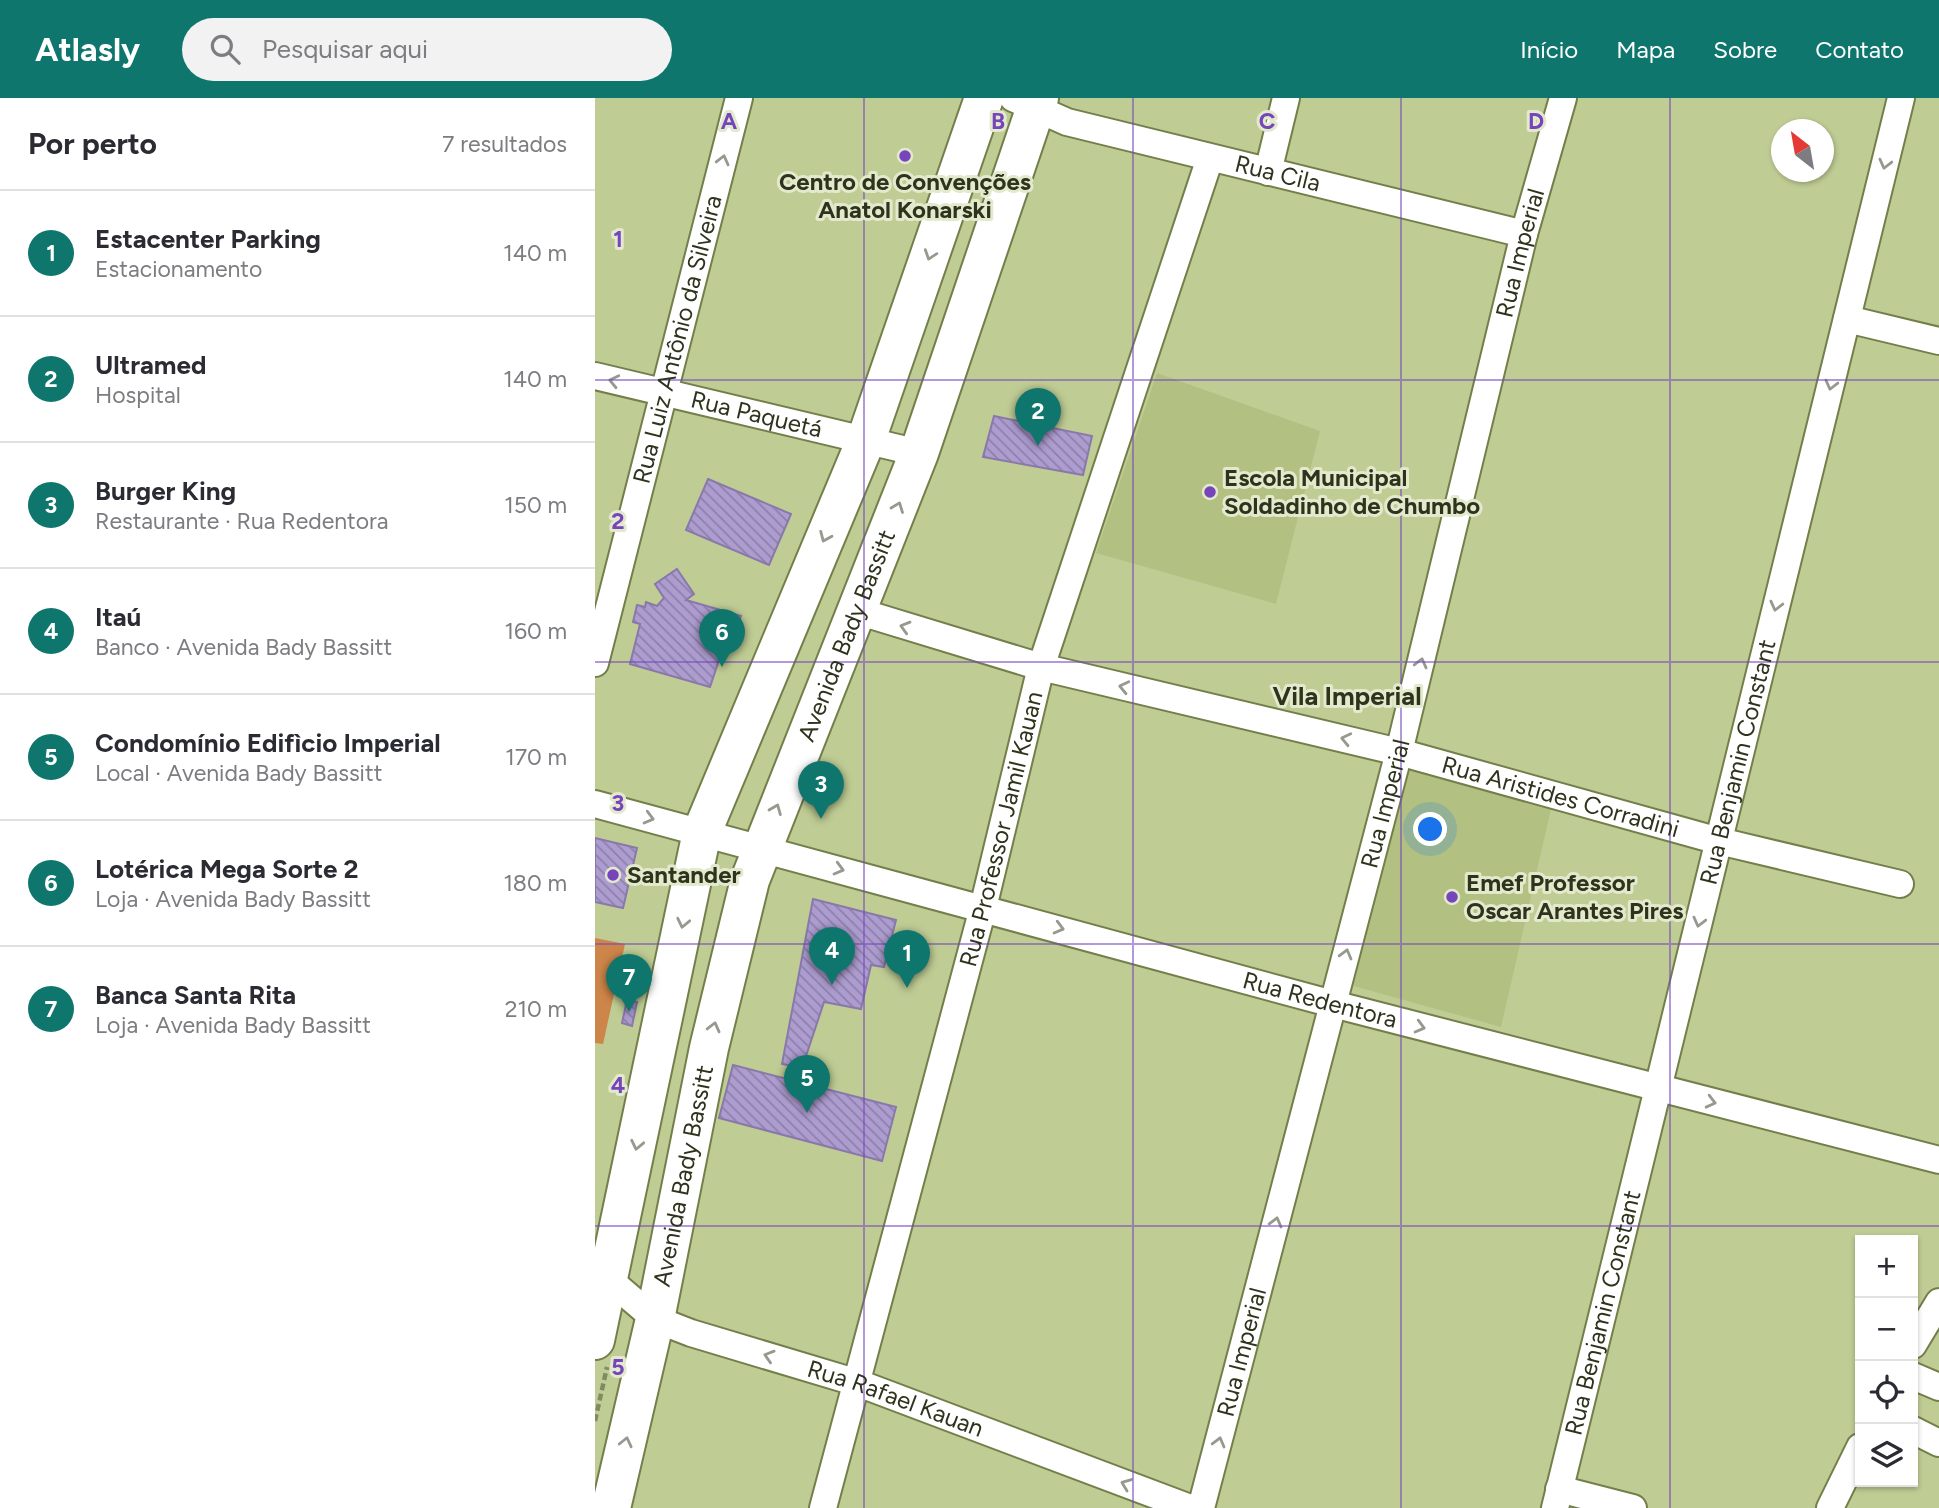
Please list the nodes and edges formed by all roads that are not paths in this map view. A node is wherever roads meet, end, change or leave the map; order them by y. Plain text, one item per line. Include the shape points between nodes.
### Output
1 (739, 98) edge
2 (984, 98) edge
3 (1286, 98) edge
4 (1563, 98) edge
5 (1901, 98) edge
6 (1029, 102) edge
7 (1210, 159) junction
8 (1268, 172) junction
9 (1524, 234) junction
10 (1847, 319) junction
11 (1939, 341) edge
12 (595, 376) edge
13 (664, 392) junction
14 (866, 440) junction
15 (919, 453) junction
16 (857, 611) junction
17 (595, 660) edge
18 (1041, 667) junction
19 (1399, 752) junction
20 (595, 804) edge
21 (702, 832) junction
22 (1719, 841) junction
23 (761, 848) junction
24 (1900, 884) dead end
25 (983, 908) junction
26 (1333, 1004) junction
27 (1659, 1089) junction
28 (1939, 1160) edge
29 (602, 1273) edge
30 (1939, 1302) edge
31 (655, 1318) junction
32 (1918, 1337) edge
33 (595, 1340) edge
34 (1918, 1378) edge
35 (858, 1383) junction
36 (1939, 1387) edge
37 (1918, 1432) edge
38 (1939, 1443) edge
39 (1855, 1457) edge
40 (1557, 1499) edge
41 (611, 1508) edge
42 (823, 1508) edge
43 (1190, 1508) edge
44 (1201, 1508) edge
45 (1633, 1508) edge
46 (1830, 1508) edge

13 -> 1 street, Rua Luiz Antônio da Silveira
2 -> 14 main road, Avenida Bady Bassitt
3 - 8 street
4 - 9 street, Rua Imperial
5 -> 10 street, Rua Benjamin Constant
6 - 7 street, Rua Cila via 1067,122
6 - 15 main road, Avenida Bady Bassitt
7 - 8 street, Rua Cila
7 - 18 street, Rua Professor Jamil Kauan
8 - 9 street, Rua Cila
19 -> 9 street, Rua Imperial
10 - 11 street
10 -> 22 street, Rua Benjamin Constant
13 -> 12 street, Rua Paquetá
13 - 14 street, Rua Paquetá
13 - 17 street, Rua Luiz Antônio da Silveira
14 - 15 street, Rua Paquetá
14 -> 21 main road, Avenida Bady Bassitt
16 -> 15 main road, Avenida Bady Bassitt
18 -> 16 street, Rua Aristides Corradini
23 -> 16 main road, Avenida Bady Bassitt
19 -> 18 street, Rua Aristides Corradini
18 - 25 street, Rua Professor Jamil Kauan
19 - 22 street, Rua Aristides Corradini
26 -> 19 street, Rua Imperial
20 -> 21 street, Rua Redentora
21 - 23 street, Rua Redentora
21 -> 29 main road, Avenida Bady Bassitt
22 - 24 street, Rua Aristides Corradini
22 -> 27 street, Rua Benjamin Constant
23 -> 25 street, Rua Redentora
31 -> 23 main road, Avenida Bady Bassitt via 709,1048
25 -> 26 street, Rua Redentora
25 - 35 street, Rua Professor Jamil Kauan
26 -> 27 street, Rua Redentora
44 -> 26 street, Rua Imperial
27 -> 28 street, Rua Redentora
27 - 40 street, Rua Benjamin Constant
29 - 31 street, Rua Rafael Kauan
29 - 33 main road, Avenida Bady Bassitt
30 - 32 street
35 -> 31 street, Rua Rafael Kauan
41 -> 31 main road, Avenida Bady Bassitt
34 - 36 street
35 - 42 street, Rua Professor Jamil Kauan
43 -> 35 street, Rua Rafael Kauan
37 - 38 street
39 - 46 street
40 - 45 street

